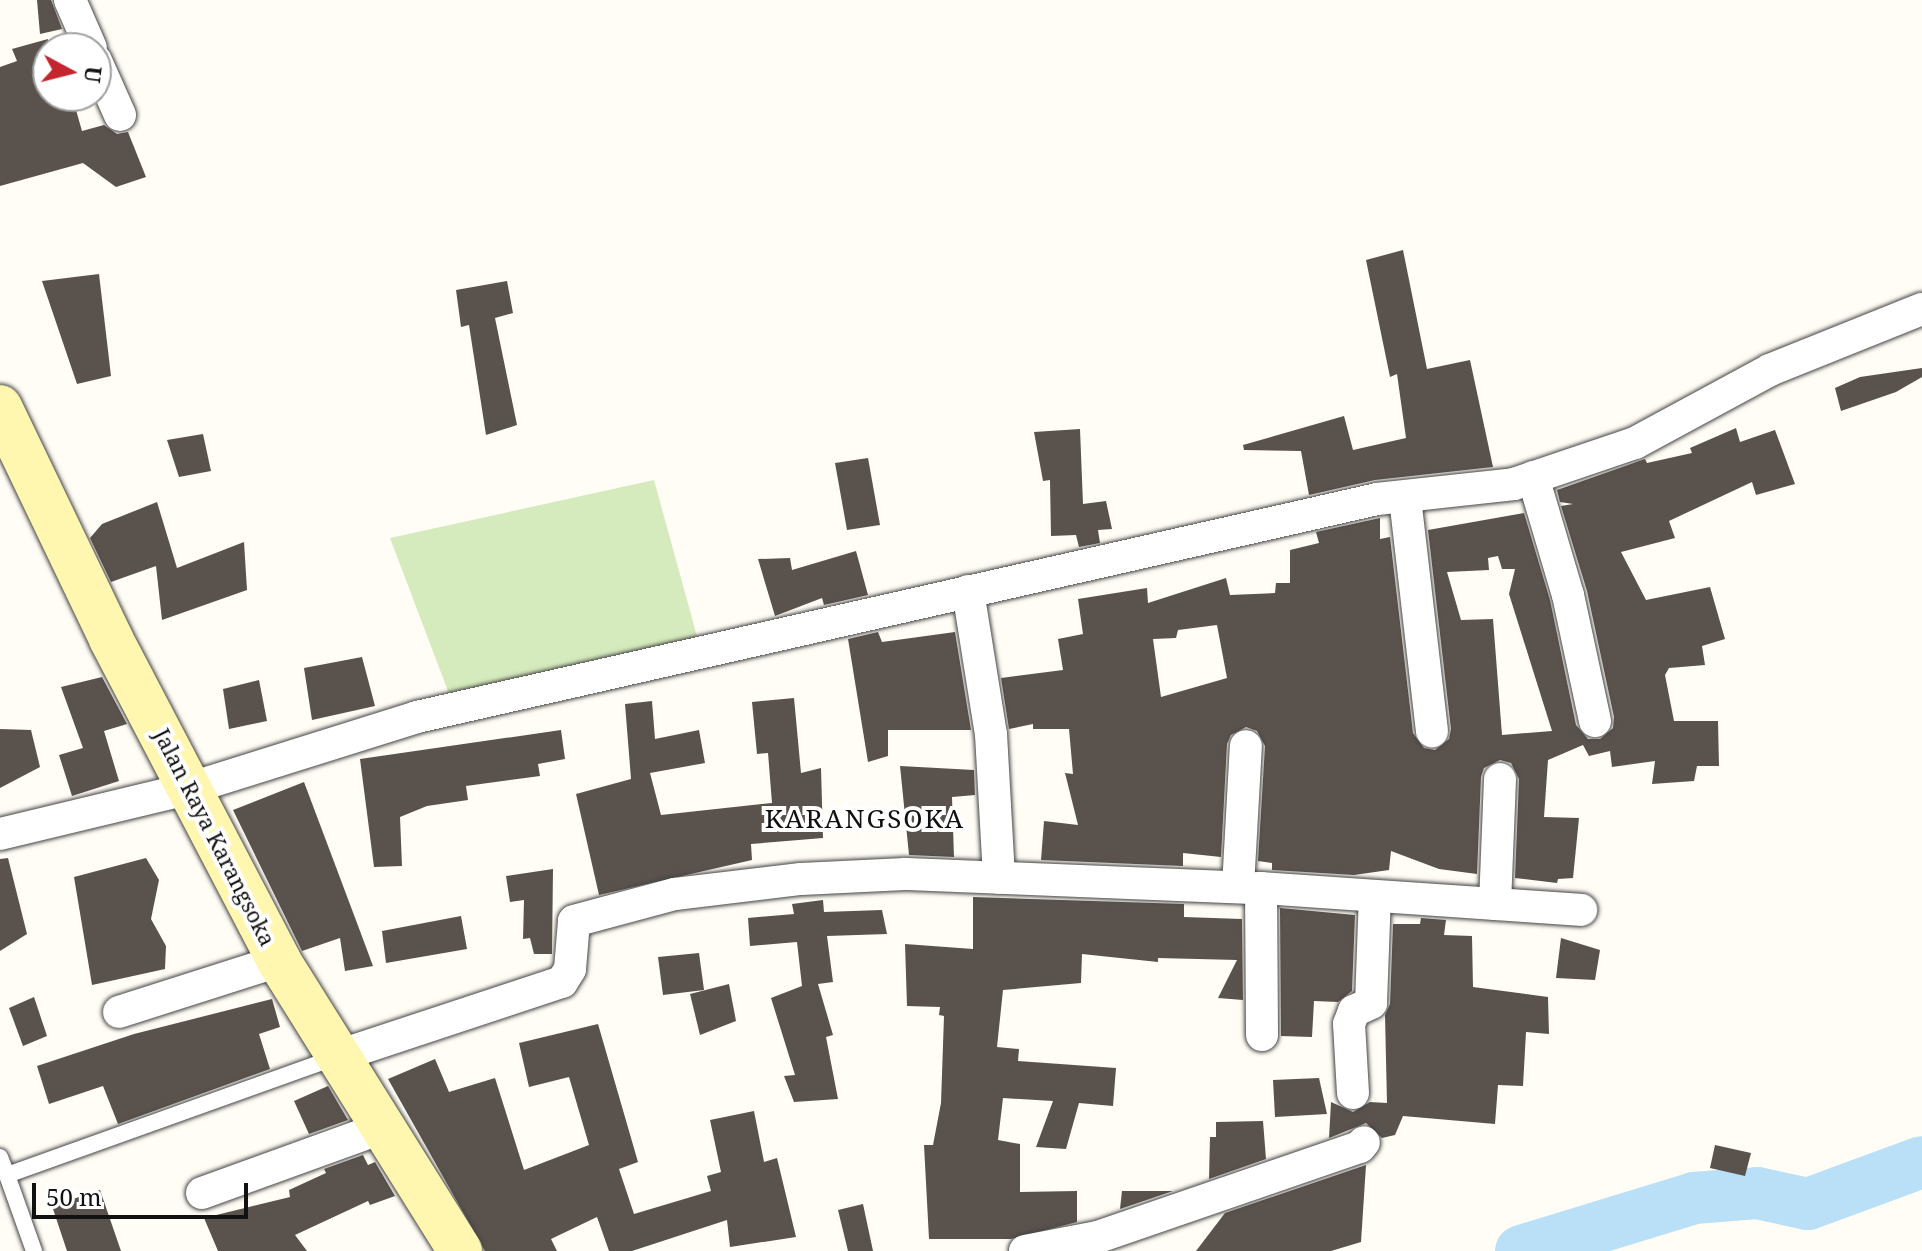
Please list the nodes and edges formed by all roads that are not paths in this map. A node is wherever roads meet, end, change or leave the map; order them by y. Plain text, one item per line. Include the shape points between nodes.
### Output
1 (70, 0) edge
2 (84, 32) edge
3 (112, 97) edge
4 (120, 115) dead end
5 (1922, 309) edge
6 (0, 407) edge
7 (1533, 477) junction
8 (1405, 498) junction
9 (968, 591) junction
10 (1595, 721) dead end
11 (1432, 731) dead end
12 (1246, 746) dead end
13 (1500, 779) dead end
14 (191, 788) junction
15 (0, 834) edge
16 (999, 878) junction
17 (1249, 887) junction
18 (1375, 896) junction
19 (1495, 904) junction
20 (1581, 910) dead end
21 (279, 961) junction
22 (119, 1012) dead end
23 (1262, 1035) dead end
24 (338, 1056) junction
25 (1353, 1093) dead end
26 (382, 1128) junction
27 (1364, 1142) dead end
28 (0, 1157) edge
29 (7, 1175) junction
30 (202, 1193) dead end
31 (34, 1251) edge
32 (460, 1251) edge
33 (1025, 1251) edge

1 - 2 street
3 - 4 street
5 - 7 street via 1770,370 1635,443
6 - 14 main road, Jalan Raya Karangsoka via 111,639
7 - 8 street
7 - 10 street via 1568,595
8 - 9 street via 1377,499
8 - 11 street
9 - 14 street via 417,717
9 - 16 street via 991,734
12 - 17 street
13 - 19 street
14 - 15 street
14 - 21 main road, Jalan Raya Karangsoka
16 - 17 street
16 - 24 street via 801,879 675,894 583,915 570,926 570,969 562,982
17 - 18 street
17 - 23 street
18 - 19 street
18 - 25 street via 1371,1003 1354,1011 1349,1024
19 - 20 street
21 - 22 street
21 - 24 main road, Jalan Raya Karangsoka
24 - 26 main road, Jalan Raya Karangsoka
24 - 29 lane
26 - 30 street
26 - 32 main road, Jalan Raya Karangsoka
27 - 33 street via 1098,1237
28 - 29 lane
29 - 31 lane

